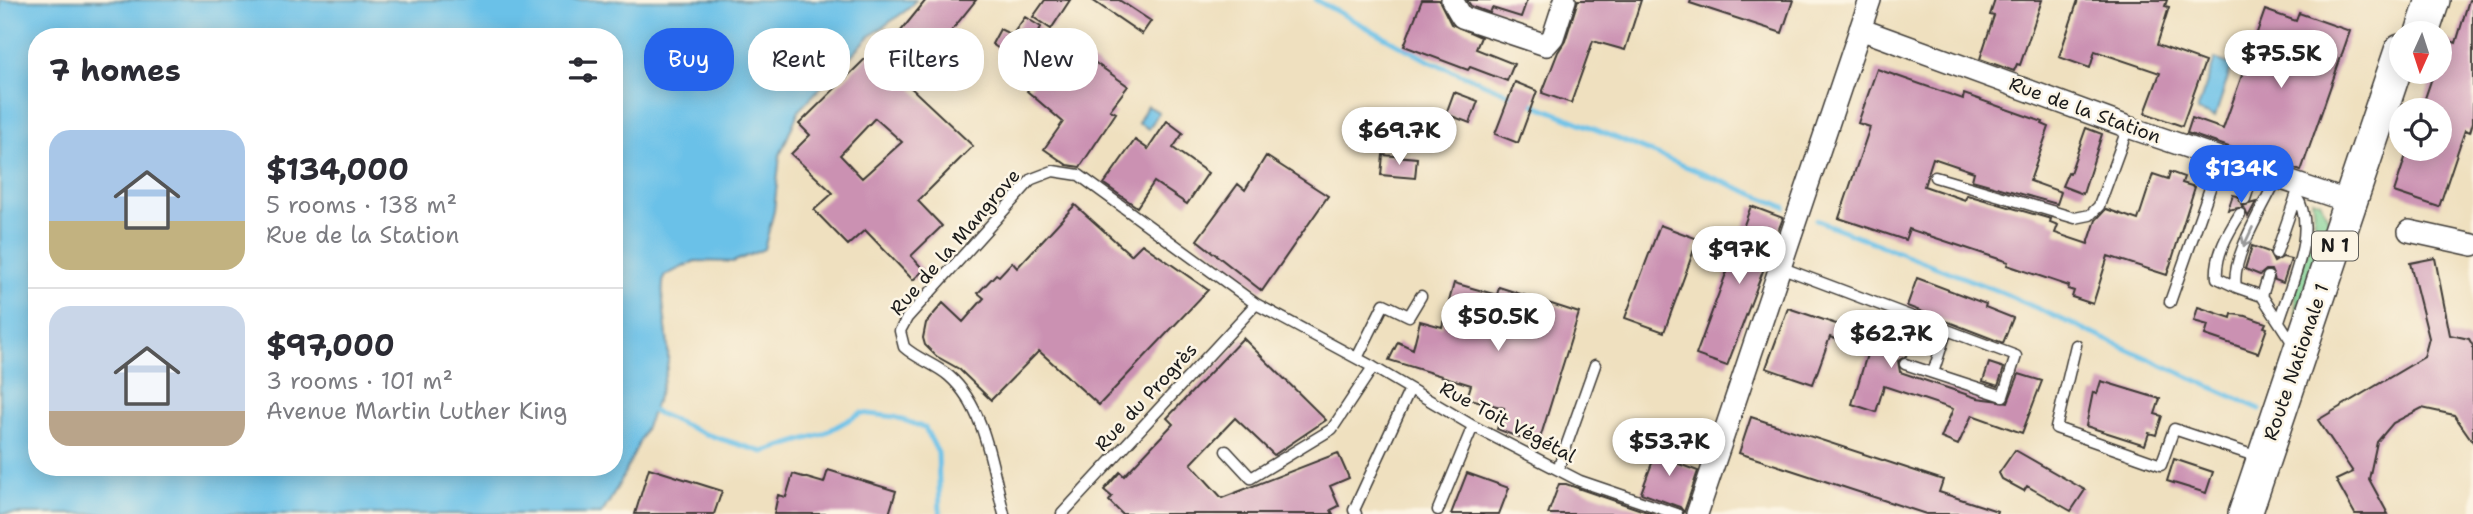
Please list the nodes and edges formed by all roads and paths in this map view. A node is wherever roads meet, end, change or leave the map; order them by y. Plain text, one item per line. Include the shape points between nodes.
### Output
1 (1452, 0) edge
2 (1565, 0) edge
3 (1870, 0) edge
4 (2416, 0) edge
5 (2433, 0) edge
6 (2410, 21) edge
7 (2426, 21) edge
8 (1860, 29) junction
9 (2390, 84) edge
10 (2405, 84) edge
11 (2128, 127) junction
12 (2221, 157) junction
13 (2255, 169) junction
14 (2278, 176) junction
15 (1935, 177) dead end
16 (2298, 190) junction
17 (2245, 199) dead end
18 (2350, 202) junction
19 (2240, 215) dead end
20 (2409, 231) dead end
21 (2473, 245) edge
22 (2276, 254) dead end
23 (1780, 267) junction
24 (2268, 277) dead end
25 (2236, 287) junction
26 (1422, 296) dead end
27 (2262, 296) junction
28 (2170, 302) dead end
29 (1256, 304) junction
30 (2279, 321) junction
31 (1946, 332) junction
32 (2076, 345) dead end
33 (2299, 352) junction
34 (1357, 358) junction
35 (1905, 364) dead end
36 (1595, 365) dead end
37 (1373, 367) junction
38 (1933, 373) junction
39 (1410, 389) junction
40 (1473, 426) junction
41 (1226, 451) dead end
42 (2263, 459) junction
43 (1558, 469) junction
44 (1438, 510) dead end
45 (1004, 514) edge
46 (1062, 514) edge
47 (1356, 514) edge
48 (1677, 514) edge
49 (1697, 514) edge
50 (2245, 514) edge
51 (2260, 514) edge

1 - 2 street via 1462,17 1545,45 1553,37
3 - 8 street
4 - 6 main road
5 - 7 main road
8 - 11 street, Rue de la Station
8 - 23 street
9 - 18 main road, Route Nationale 1 / N 1
10 - 51 main road, Route Nationale 1 / N 1
11 - 12 street, Rue de la Station
11 - 15 lane via 2099,206 2090,215 2075,218
12 - 13 street, Rue de la Station
12 - 28 lane
13 - 14 street, Rue de la Station
13 - 17 lane
14 - 16 street, Rue de la Station
14 -> 25 lane via 2245,244 2234,275
16 - 18 street, Rue de la Station
16 - 22 lane
16 - 30 lane via 2304,208 2304,237
18 - 33 main road, Route Nationale 1 / N 1
19 - 25 lane via 2216,266 2217,278
20 - 21 street
23 - 31 lane
23 - 49 street
24 - 27 lane
25 - 27 lane
26 - 34 lane via 1409,316 1384,304
27 - 30 lane
29 - 34 lane, Rue Toit Végétal
29 - 45 lane, Rue de la Mangrove via 1079,175 1054,171 1032,179 900,331 904,347 949,376 963,392 991,455
29 - 46 lane, Rue du Progrès
30 - 33 lane
31 - 38 lane
31 - 38 lane via 2016,356 2012,369 2003,396
32 - 42 lane via 2056,428 2161,465 2174,429
33 - 42 main road, Route Nationale 1 / N 1
34 - 37 lane, Rue Toit Végétal
35 - 38 lane
36 - 43 lane
37 - 39 lane, Rue Toit Végétal
37 - 41 lane via 1332,429 1277,464 1251,478
39 - 40 lane, Rue Toit Végétal
39 - 47 lane
40 - 43 lane, Rue Toit Végétal
40 - 44 lane
42 - 50 main road, Route Nationale 1 / N 1
43 - 48 lane, Rue Toit Végétal

